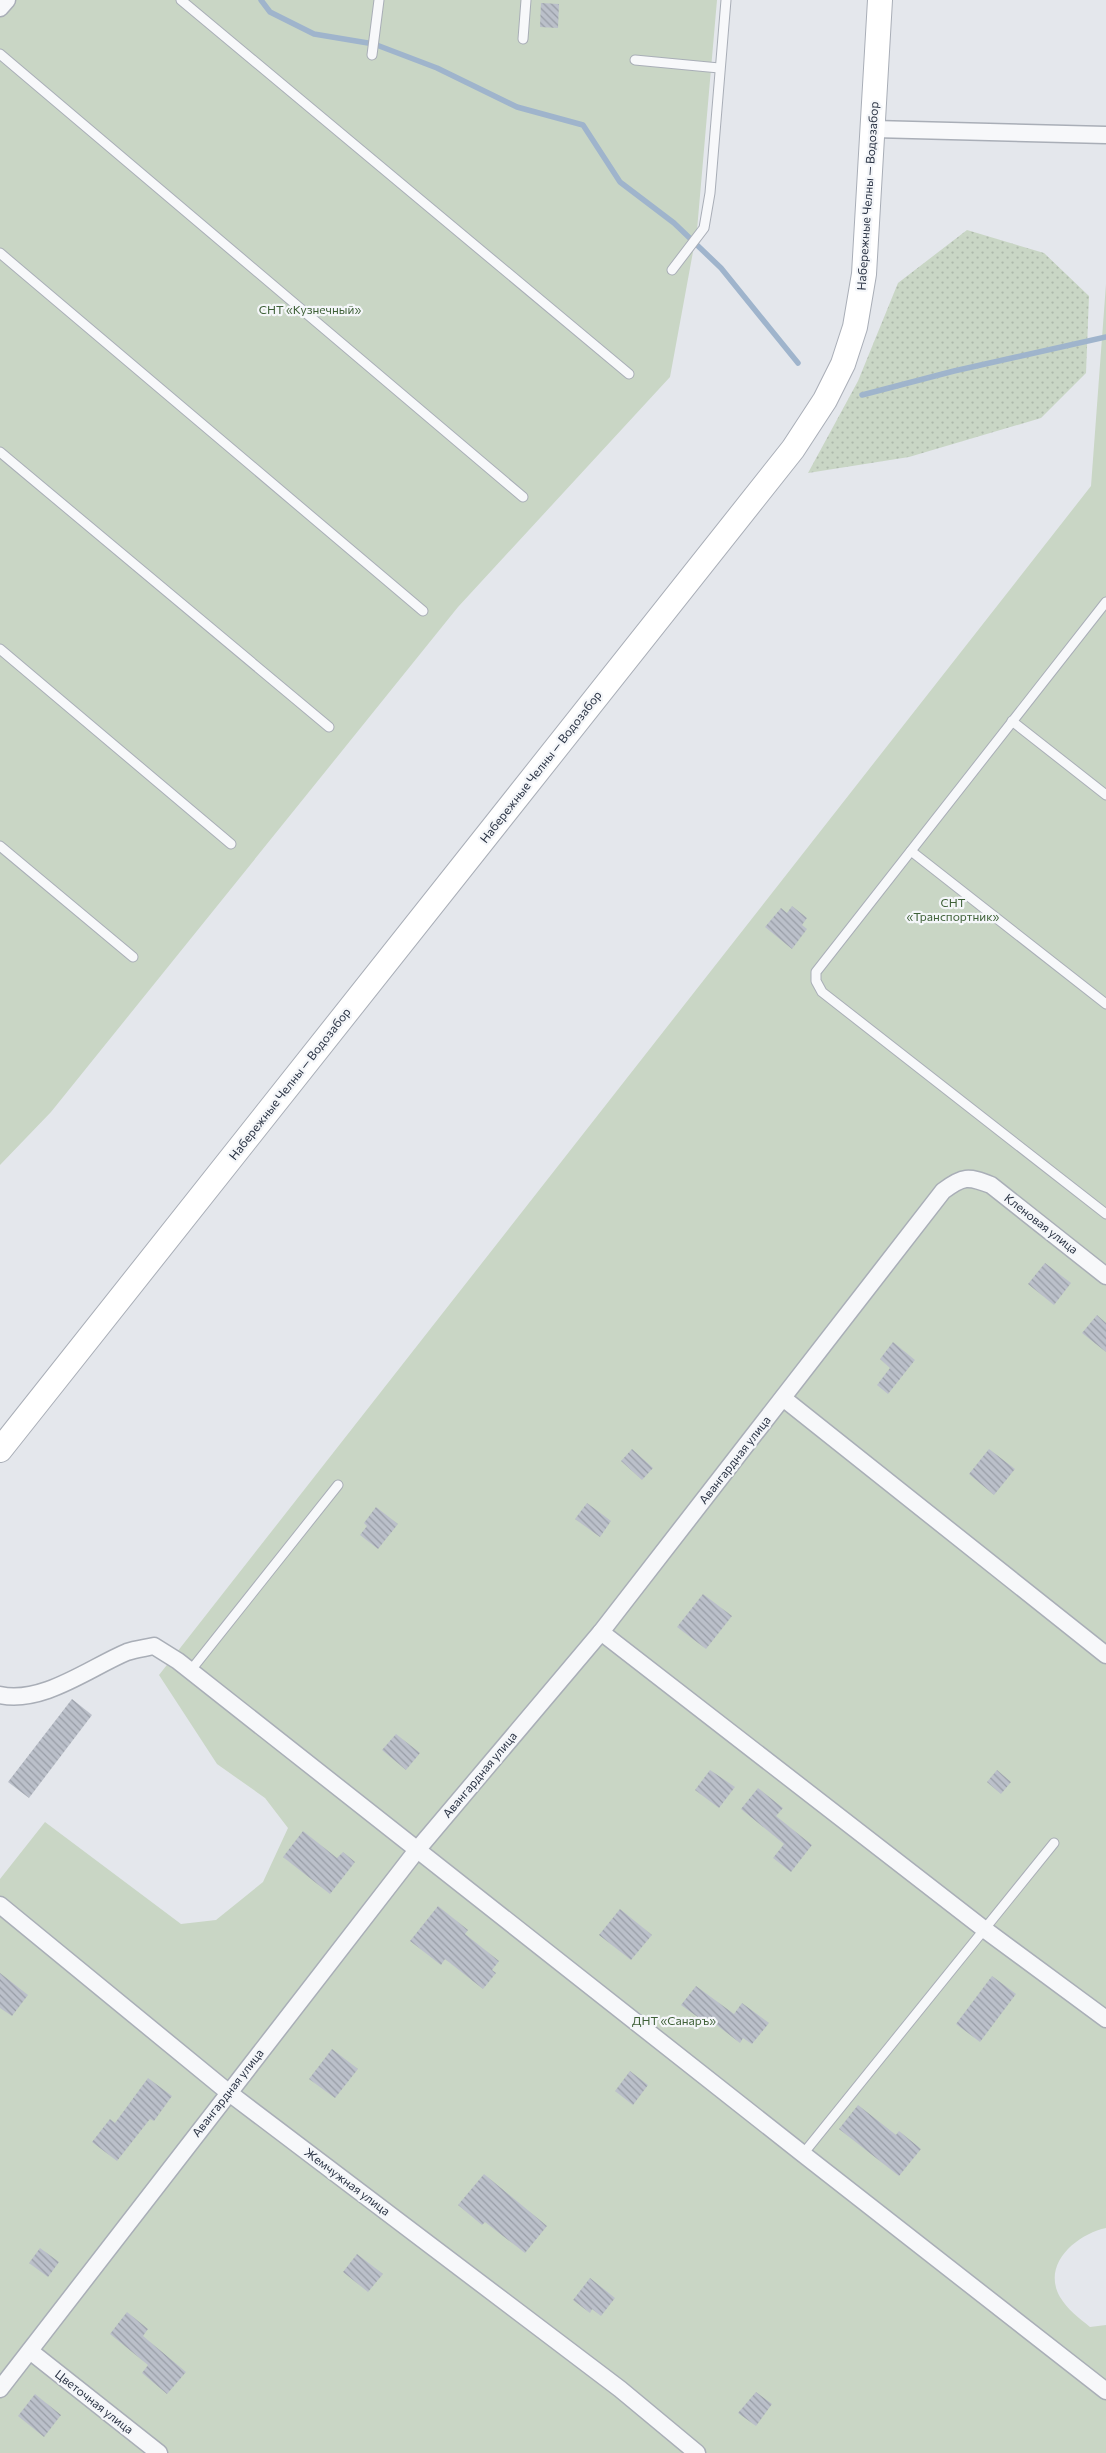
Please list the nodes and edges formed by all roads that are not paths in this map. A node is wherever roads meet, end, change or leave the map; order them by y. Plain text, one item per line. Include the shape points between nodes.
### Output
1 (7, 0) edge
2 (181, 0) edge
3 (379, 0) edge
4 (526, 0) edge
5 (726, 0) edge
6 (880, 0) edge
7 (0, 8) edge
8 (523, 39) dead end
9 (0, 54) edge
10 (372, 55) dead end
11 (635, 60) dead end
12 (719, 68) junction
13 (874, 129) junction
14 (1106, 135) edge
15 (0, 253) edge
16 (672, 270) dead end
17 (629, 374) dead end
18 (0, 452) edge
19 (523, 497) dead end
20 (1106, 602) edge
21 (423, 611) dead end
22 (0, 649) edge
23 (1012, 721) junction
24 (328, 727) dead end
25 (1106, 795) edge
26 (231, 844) dead end
27 (0, 846) edge
28 (911, 851) junction
29 (133, 957) dead end
30 (1106, 1004) edge
31 (972, 1178) joint
32 (1106, 1214) edge
33 (1106, 1276) edge
34 (783, 1398) junction
35 (0, 1450) edge
36 (338, 1485) dead end
37 (601, 1632) junction
38 (1106, 1655) edge
39 (190, 1670) junction
40 (0, 1695) edge
41 (1054, 1843) dead end
42 (417, 1850) junction
43 (0, 1905) edge
44 (984, 1929) junction
45 (1106, 2019) edge
46 (228, 2092) junction
47 (802, 2154) junction
48 (30, 2351) junction
49 (0, 2389) edge
50 (1106, 2391) edge
51 (159, 2453) edge
52 (697, 2453) edge

1 - 7 street
2 - 17 lane
3 - 10 lane
4 - 8 lane
5 - 12 lane
6 - 13 main road, Набережные Челны — Водозабор
9 - 19 lane
11 - 12 lane
12 - 16 lane via 710,193 704,228
13 - 14 street
13 - 35 main road, Набережные Челны — Водозабор via 864,274 855,327 843,364 825,400 798,441
15 - 21 lane
18 - 24 lane
20 - 23 lane
22 - 26 lane
23 - 25 lane
23 - 28 lane
27 - 29 lane
28 - 30 lane
28 - 32 lane via 816,972 816,981 822,992
31 - 33 street, Кленовая улица via 991,1185
31 - 34 street, Авангардная улица via 959,1180 944,1191
34 - 37 street, Авангардная улица
34 - 38 street
36 - 39 lane
37 - 42 street, Авангардная улица
37 - 44 street
39 - 40 street via 154,1646 129,1652 46,1690 12,1697
39 - 42 street
41 - 44 lane
42 - 46 street, Авангардная улица
42 - 47 street
43 - 46 street, Жемчужная улица
44 - 45 street
44 - 47 lane
46 - 48 street, Авангардная улица
46 - 52 street, Жемчужная улица via 620,2389
47 - 50 street
48 - 49 street, Авангардная улица
48 - 51 street, Цветочная улица

